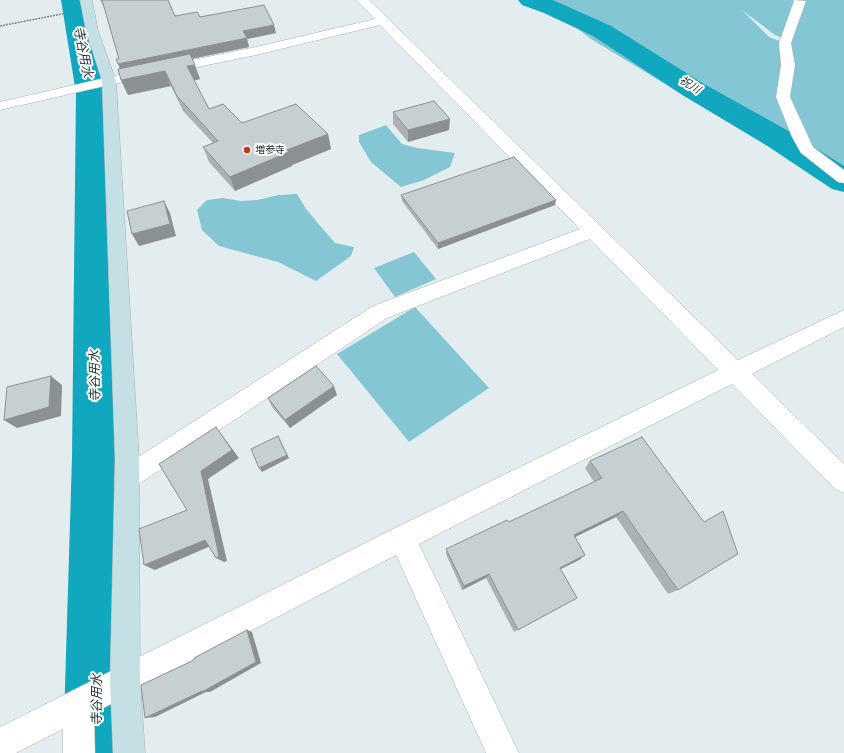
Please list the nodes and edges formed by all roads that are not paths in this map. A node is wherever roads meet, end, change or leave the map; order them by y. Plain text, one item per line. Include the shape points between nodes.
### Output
1 (86, 0) edge
2 (362, 0) edge
3 (799, 0) edge
4 (383, 21) junction
5 (109, 82) junction
6 (0, 106) edge
7 (844, 178) edge
8 (593, 231) junction
9 (844, 318) edge
10 (734, 372) junction
11 (127, 478) junction
12 (844, 481) edge
13 (402, 538) junction
14 (125, 680) junction
15 (78, 702) junction
16 (0, 744) edge
17 (79, 753) edge
18 (129, 753) edge
19 (503, 753) edge

1 - 5 street via 92,31
2 - 4 street
3 - 7 street via 785,43 788,65 782,97 807,150
4 - 5 street
4 - 8 street
5 - 6 street
5 - 11 street
8 - 10 street
8 - 11 street via 380,312
9 - 10 street
10 - 12 street
10 - 13 street
11 - 14 street
13 - 14 street
13 - 19 street
14 - 15 street
14 - 18 street
15 - 16 street via 60,714
15 - 17 street

